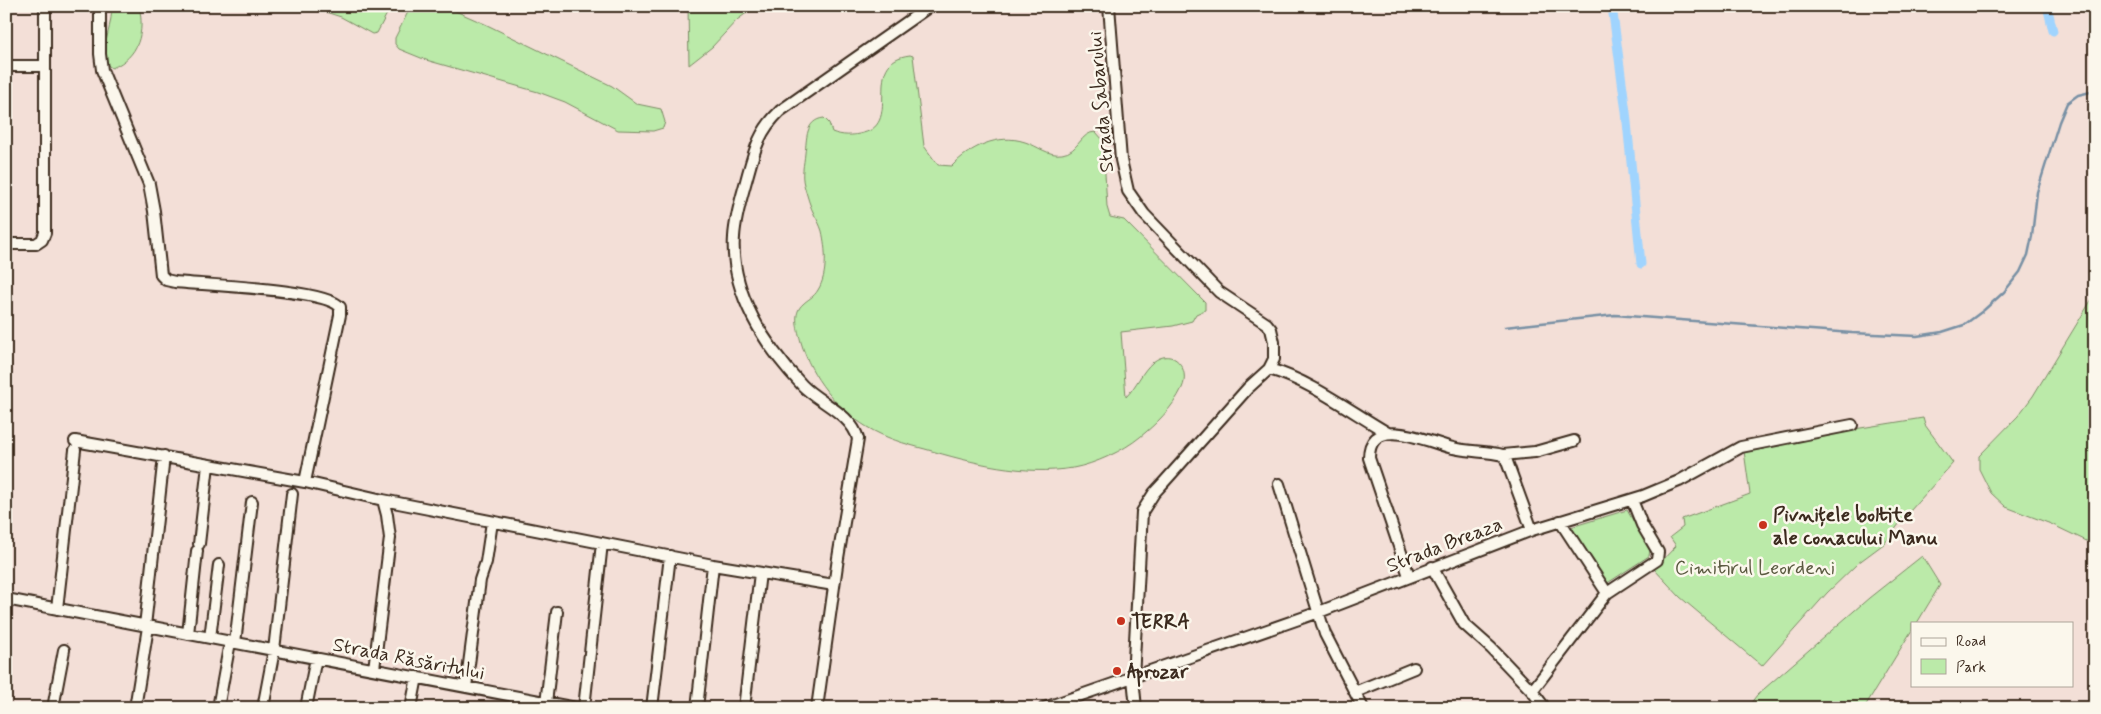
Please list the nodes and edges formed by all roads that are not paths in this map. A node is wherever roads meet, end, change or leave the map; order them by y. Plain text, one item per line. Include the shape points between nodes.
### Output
1 (45, 6) edge
2 (100, 6) edge
3 (930, 6) edge
4 (1109, 6) edge
5 (6, 66) edge
6 (44, 66) junction
7 (6, 244) edge
8 (1269, 369) junction
9 (1852, 425) dead end
10 (1388, 433) junction
11 (1574, 441) dead end
12 (1503, 455) junction
13 (164, 456) junction
14 (208, 465) junction
15 (305, 482) junction
16 (1279, 484) dead end
17 (292, 494) dead end
18 (383, 500) junction
19 (1632, 500) junction
20 (252, 502) dead end
21 (1560, 521) junction
22 (492, 522) junction
23 (1532, 530) junction
24 (602, 542) junction
25 (670, 556) junction
26 (219, 565) dead end
27 (713, 565) junction
28 (1432, 567) junction
29 (760, 573) junction
30 (1409, 576) junction
31 (834, 585) junction
32 (1607, 593) junction
33 (6, 598) edge
34 (57, 608) junction
35 (557, 612) dead end
36 (1319, 612) junction
37 (146, 626) junction
38 (188, 634) junction
39 (210, 638) junction
40 (232, 642) junction
41 (64, 650) dead end
42 (274, 650) junction
43 (316, 658) junction
44 (1414, 668) dead end
45 (374, 669) junction
46 (417, 677) junction
47 (1133, 678) junction
48 (466, 687) junction
49 (1532, 691) junction
50 (1355, 692) junction
51 (517, 697) junction
52 (546, 702) junction
53 (1048, 707) edge
54 (53, 708) edge
55 (134, 708) edge
56 (218, 708) edge
57 (263, 708) edge
58 (306, 708) edge
59 (411, 708) edge
60 (515, 708) edge
61 (576, 708) edge
62 (584, 708) edge
63 (652, 708) edge
64 (697, 708) edge
65 (744, 708) edge
66 (817, 708) edge
67 (1136, 708) edge
68 (1363, 708) edge
69 (1545, 708) edge

1 - 6 street
2 - 15 street via 102,70 148,184 162,275 166,280 175,282 308,294 334,301 340,307
3 - 31 street via 771,120 756,147 735,228 734,251 739,279 754,321 801,384 844,418 857,433 858,450
4 - 8 street, Strada Sabarului via 1121,160 1128,191 1144,214 1219,292 1267,324 1274,347
5 - 6 street
6 - 7 street via 46,233 36,244
8 - 10 street via 1298,379
8 - 47 street via 1165,481 1142,512
9 - 19 street, Strada Breaza via 1741,447 1679,481
10 - 12 street via 1400,433 1452,448
10 - 30 street via 1374,441 1369,458
11 - 12 street via 1535,452
12 - 23 street
13 - 14 street
13 - 34 street via 75,445
13 - 37 street
14 - 15 street
14 - 38 street
15 - 18 street
16 - 36 street
17 - 42 street
18 - 22 street
18 - 45 street via 390,538
19 - 21 street, Strada Breaza
19 - 32 street via 1659,558
20 - 40 street
21 - 23 street, Strada Breaza
21 - 32 street
22 - 24 street
22 - 48 street via 480,580
23 - 28 street, Strada Breaza
24 - 25 street
24 - 62 street
25 - 27 street
25 - 63 street
26 - 39 street
27 - 29 street
27 - 64 street
28 - 30 street, Strada Breaza
28 - 49 street via 1464,624 1492,648
29 - 31 street
29 - 65 street
30 - 36 street, Strada Breaza
31 - 66 street
32 - 49 street
33 - 34 street, Strada Răsăritului
34 - 37 street, Strada Răsăritului
35 - 52 street
36 - 47 street, Strada Breaza
36 - 50 street via 1326,639
37 - 38 street, Strada Răsăritului
37 - 55 street
38 - 39 street, Strada Răsăritului
39 - 40 street, Strada Răsăritului
40 - 42 street, Strada Răsăritului
40 - 56 street
41 - 54 street
42 - 43 street, Strada Răsăritului
42 - 57 street
43 - 45 street, Strada Răsăritului
43 - 58 street
44 - 50 street
45 - 46 street, Strada Răsăritului
46 - 48 street, Strada Răsăritului
46 - 59 street
47 - 53 street, Strada Breaza
47 - 67 street
48 - 51 street, Strada Răsăritului
49 - 69 street
50 - 68 street
51 - 52 street, Strada Răsăritului
51 - 60 street
52 - 61 street, Strada Răsăritului

